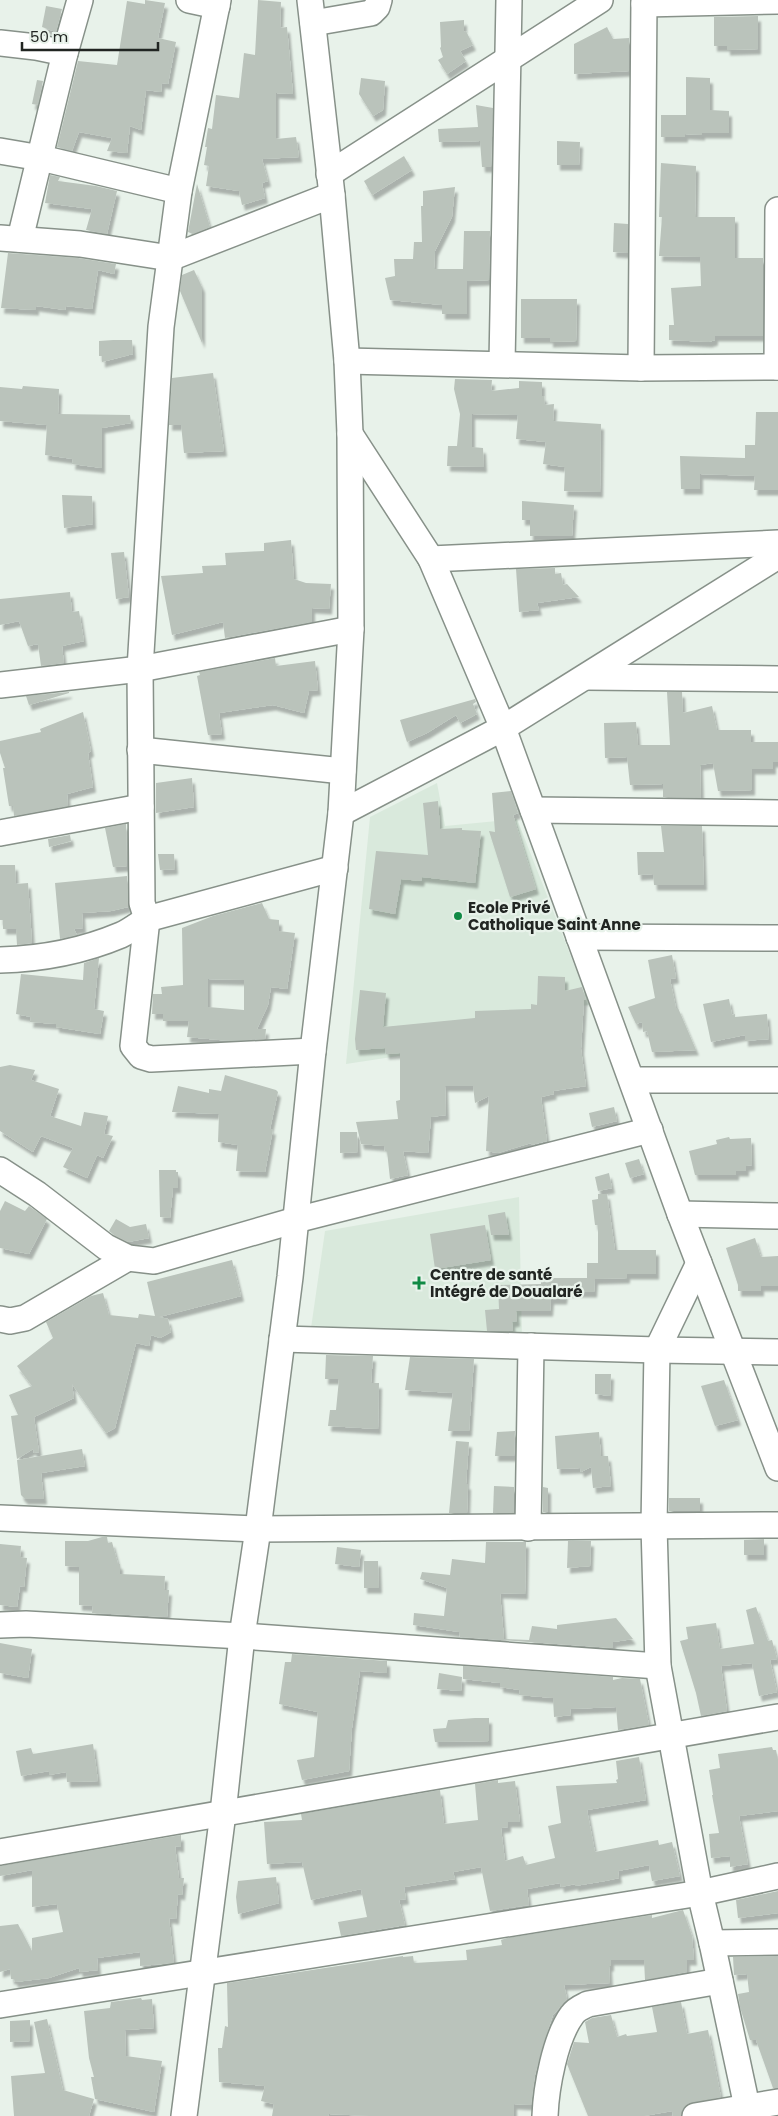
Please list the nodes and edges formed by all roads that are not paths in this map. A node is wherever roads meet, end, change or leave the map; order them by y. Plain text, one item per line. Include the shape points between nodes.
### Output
1 (80, 0) edge
2 (189, 0) edge
3 (379, 0) edge
4 (509, 0) edge
5 (600, 0) edge
6 (778, 1) edge
7 (644, 2) edge
8 (218, 3) edge
9 (312, 11) edge
10 (0, 43) edge
11 (65, 53) junction
12 (508, 59) junction
13 (0, 151) edge
14 (41, 158) junction
15 (330, 184) junction
16 (179, 191) junction
17 (778, 210) edge
18 (10, 238) edge
19 (170, 258) junction
20 (347, 361) junction
21 (502, 363) junction
22 (778, 367) edge
23 (641, 368) junction
24 (350, 434) junction
25 (778, 544) edge
26 (778, 556) edge
27 (432, 559) junction
28 (351, 629) junction
29 (140, 669) junction
30 (586, 676) junction
31 (778, 679) edge
32 (0, 685) edge
33 (503, 728) junction
34 (140, 750) junction
35 (343, 771) junction
36 (140, 807) junction
37 (533, 810) junction
38 (341, 813) junction
39 (778, 813) edge
40 (0, 833) edge
41 (335, 868) junction
42 (147, 918) junction
43 (579, 937) junction
44 (778, 938) edge
45 (0, 960) edge
46 (313, 1051) junction
47 (632, 1080) junction
48 (778, 1080) edge
49 (650, 1130) junction
50 (0, 1170) edge
51 (680, 1214) junction
52 (778, 1216) edge
53 (296, 1220) junction
54 (128, 1258) junction
55 (699, 1263) junction
56 (0, 1319) edge
57 (282, 1339) junction
58 (531, 1346) junction
59 (657, 1350) junction
60 (732, 1350) junction
61 (778, 1352) edge
62 (778, 1468) edge
63 (0, 1518) edge
64 (778, 1525) edge
65 (654, 1526) junction
66 (528, 1528) junction
67 (258, 1529) junction
68 (0, 1625) edge
69 (242, 1636) junction
70 (658, 1666) junction
71 (778, 1717) edge
72 (670, 1736) junction
73 (222, 1813) junction
74 (0, 1852) edge
75 (778, 1876) edge
76 (700, 1893) junction
77 (778, 1942) edge
78 (712, 1943) junction
79 (202, 1972) junction
80 (720, 1981) junction
81 (0, 2005) edge
82 (778, 2102) edge
83 (748, 2111) edge
84 (184, 2116) edge
85 (545, 2116) edge
86 (695, 2116) edge

1 - 11 street
2 - 8 street
3 - 9 street via 371,13
4 - 12 street
5 - 12 street
6 - 7 street
7 - 23 street
8 - 16 street
9 - 15 street
10 - 11 street
11 - 14 street
12 - 15 street
12 - 21 street
13 - 14 street
14 - 16 street
14 - 18 street
15 - 19 street
15 - 20 street
16 - 19 street
17 - 22 street
18 - 19 street via 80,244
19 - 29 street via 161,327
20 - 21 street
20 - 24 street
21 - 23 street
22 - 23 street
24 - 27 street
24 - 28 street
25 - 27 street
26 - 30 street
27 - 33 street
28 - 29 street
28 - 35 street
29 - 32 street
29 - 34 street
30 - 31 street
30 - 33 street
33 - 37 street
33 - 38 street
34 - 35 street
34 - 36 street
35 - 38 street
36 - 40 street
36 - 42 street via 142,902
37 - 39 street
37 - 43 street
38 - 41 street
41 - 42 street
41 - 46 street
42 - 45 street via 122,934 95,944 58,954
42 - 46 street via 133,1046 142,1056 151,1059
43 - 44 street
43 - 47 street
46 - 53 street
47 - 48 street
47 - 49 street
49 - 51 street
49 - 53 street
50 - 54 street via 106,1247
51 - 52 street
51 - 55 street
53 - 54 street via 154,1261
53 - 57 street
54 - 56 street via 25,1318
55 - 59 street
55 - 60 street
57 - 58 street
57 - 67 street
58 - 59 street
58 - 66 street
59 - 60 street
59 - 65 street
60 - 61 street
60 - 62 street
63 - 67 street
64 - 65 street
65 - 66 street
65 - 70 street
66 - 67 street
67 - 69 street
68 - 69 street
69 - 70 street
69 - 73 street
70 - 72 street
71 - 72 street
72 - 73 street
72 - 76 street
73 - 74 street
73 - 79 street
75 - 76 street
76 - 78 street
76 - 79 street
77 - 78 street
78 - 80 street
79 - 81 street
79 - 84 street
80 - 83 street
80 - 85 street via 579,2008 560,2037
82 - 83 street
83 - 86 street

